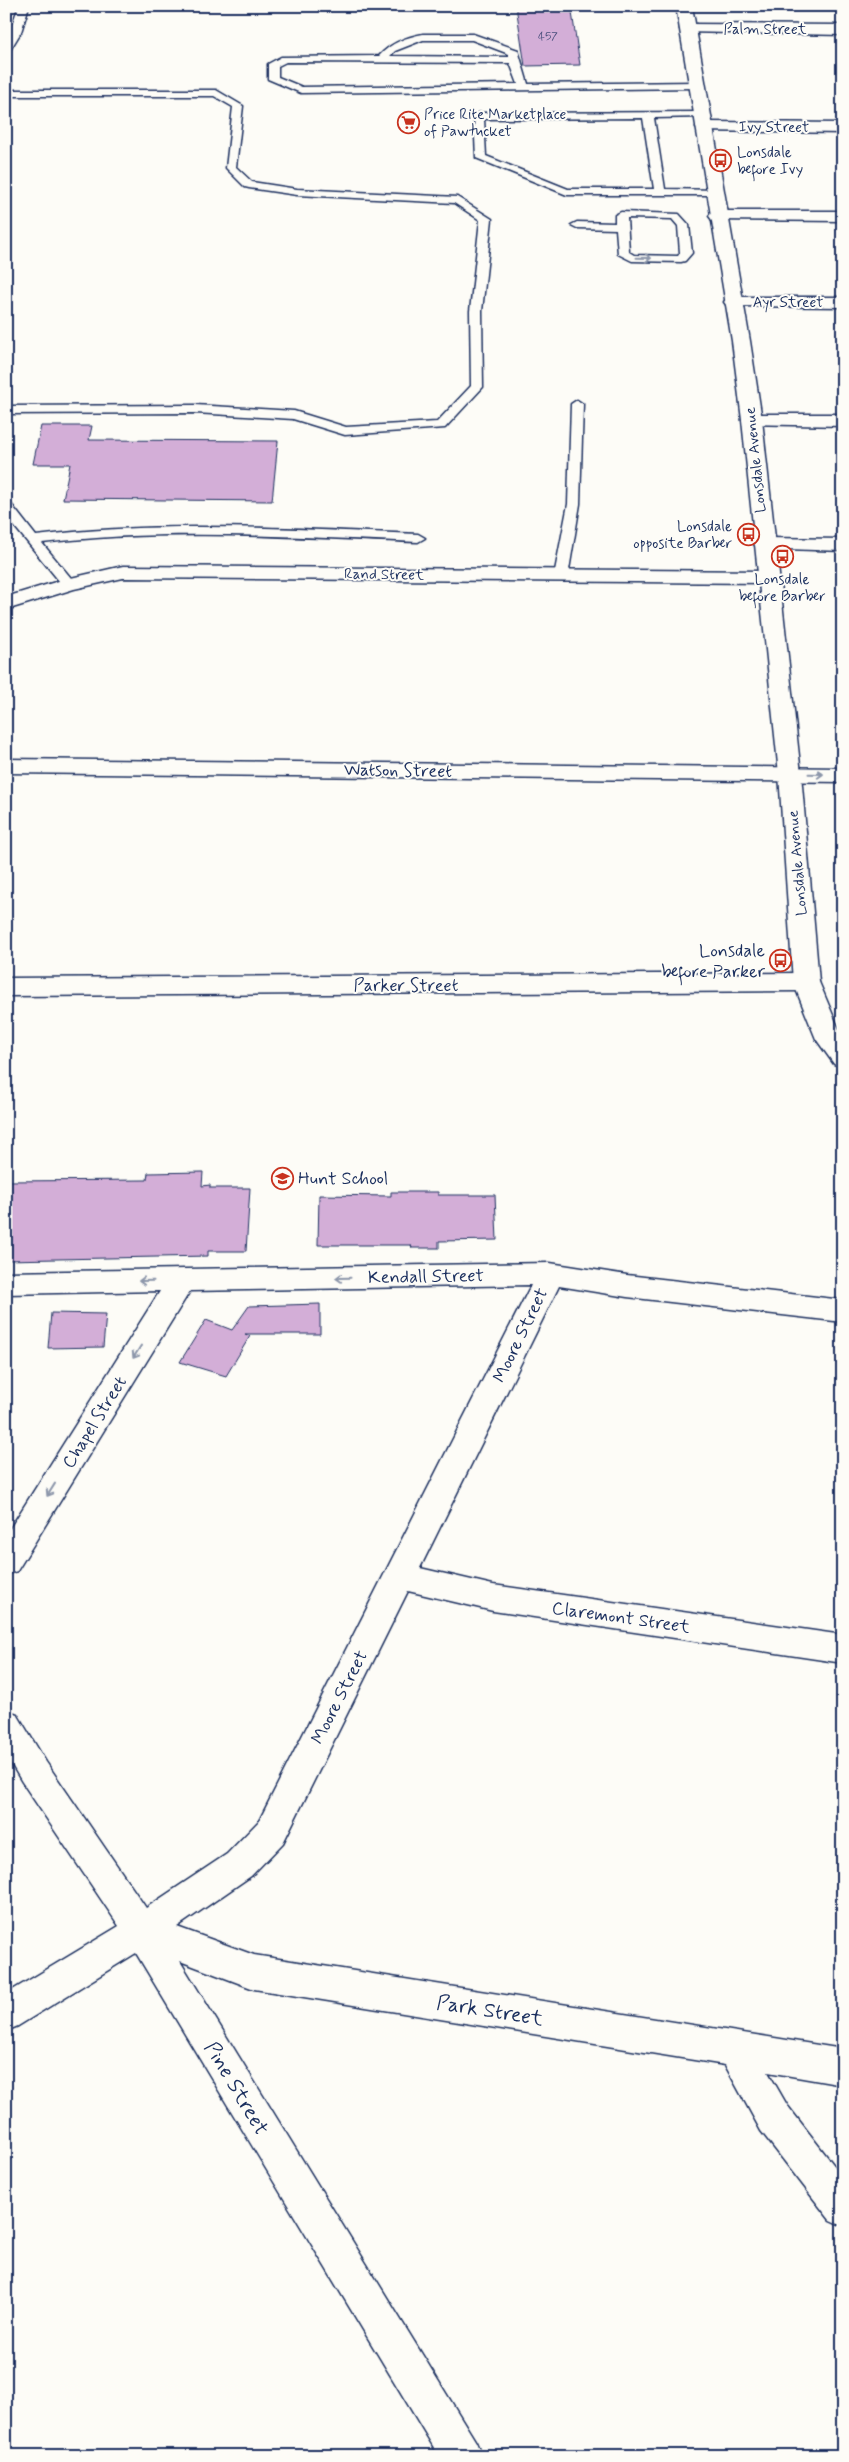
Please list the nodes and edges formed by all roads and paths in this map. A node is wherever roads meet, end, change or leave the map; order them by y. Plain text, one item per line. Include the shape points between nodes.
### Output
1 (24, 6) edge
2 (684, 6) edge
3 (688, 29) junction
4 (843, 30) edge
5 (6, 48) edge
6 (382, 60) junction
7 (514, 60) junction
8 (696, 85) junction
9 (524, 88) junction
10 (6, 93) edge
11 (648, 116) junction
12 (703, 121) junction
13 (843, 128) edge
14 (619, 192) junction
15 (660, 192) junction
16 (714, 192) junction
17 (718, 216) junction
18 (843, 216) edge
19 (621, 221) junction
20 (577, 225) dead end
21 (733, 302) junction
22 (843, 302) edge
23 (576, 404) dead end
24 (6, 410) edge
25 (752, 420) junction
26 (843, 420) edge
27 (6, 507) edge
28 (418, 538) dead end
29 (33, 540) junction
30 (764, 544) junction
31 (843, 545) edge
32 (561, 576) junction
33 (767, 577) junction
34 (69, 584) junction
35 (6, 604) edge
36 (6, 766) edge
37 (790, 774) junction
38 (843, 775) edge
39 (806, 982) junction
40 (6, 987) edge
41 (843, 1058) edge
42 (550, 1274) junction
43 (181, 1281) junction
44 (6, 1283) edge
45 (843, 1311) edge
46 (6, 1562) edge
47 (400, 1576) junction
48 (843, 1649) edge
49 (6, 1724) edge
50 (142, 1931) junction
51 (6, 2014) edge
52 (736, 2050) junction
53 (843, 2067) edge
54 (843, 2207) edge
55 (462, 2456) edge

1 - 5 lane via 16,32
2 - 3 street, Lonsdale Avenue
3 - 4 street, Palm Street
3 - 8 street, Lonsdale Avenue
6 - 7 lane
6 - 7 lane via 391,49 412,39 473,37 514,52
6 - 9 lane via 286,59 273,64 273,79 301,90
7 - 9 lane
8 - 9 lane
8 - 12 street, Lonsdale Avenue
10 - 24 lane via 216,93 238,106 231,168 249,185 297,192 457,200 486,220 476,311 477,386 442,426 344,431 294,415 195,409
11 - 12 lane
11 - 14 lane via 479,116 481,158 567,192
11 - 15 lane
12 - 13 street, Ivy Street
12 - 16 street, Lonsdale Avenue
14 - 15 lane
14 - 19 lane
15 - 16 lane
16 - 17 street, Lonsdale Avenue
17 - 18 street
17 - 21 street, Lonsdale Avenue
19 -> 19 lane via 624,254 632,258 681,258 686,253 684,225 676,216
19 - 20 lane
21 - 22 street, Ayr Street
21 - 25 street, Lonsdale Avenue
23 - 32 lane via 574,504
25 - 26 street
25 - 30 street, Lonsdale Avenue
27 - 29 lane
28 - 29 lane via 191,531 81,532
29 - 34 lane
30 - 31 street
30 - 33 street, Lonsdale Avenue
32 - 33 street, Rand Street
32 - 34 street, Rand Street via 123,572
33 - 37 street, Lonsdale Avenue
34 - 35 street, Rand Street
36 - 37 street, Watson Street
37 -> 38 street, Watson Street
37 - 39 street, Lonsdale Avenue
39 - 40 street, Parker Street
39 - 41 street, Lonsdale Avenue via 829,1039
42 -> 43 street, Kendall Street
42 - 45 street, Kendall Street
42 - 47 street, Moore Street
43 -> 44 street, Kendall Street
43 -> 46 street, Chapel Street
47 - 48 street, Claremont Street via 493,1598
47 - 50 street, Moore Street via 271,1832 239,1865
49 - 50 street, Pine Street via 34,1772
50 - 51 street, Moore Street
50 - 52 street, Park Street via 254,1972
50 - 55 street, Pine Street
52 - 53 street, Park Street
52 - 54 street via 774,2118

